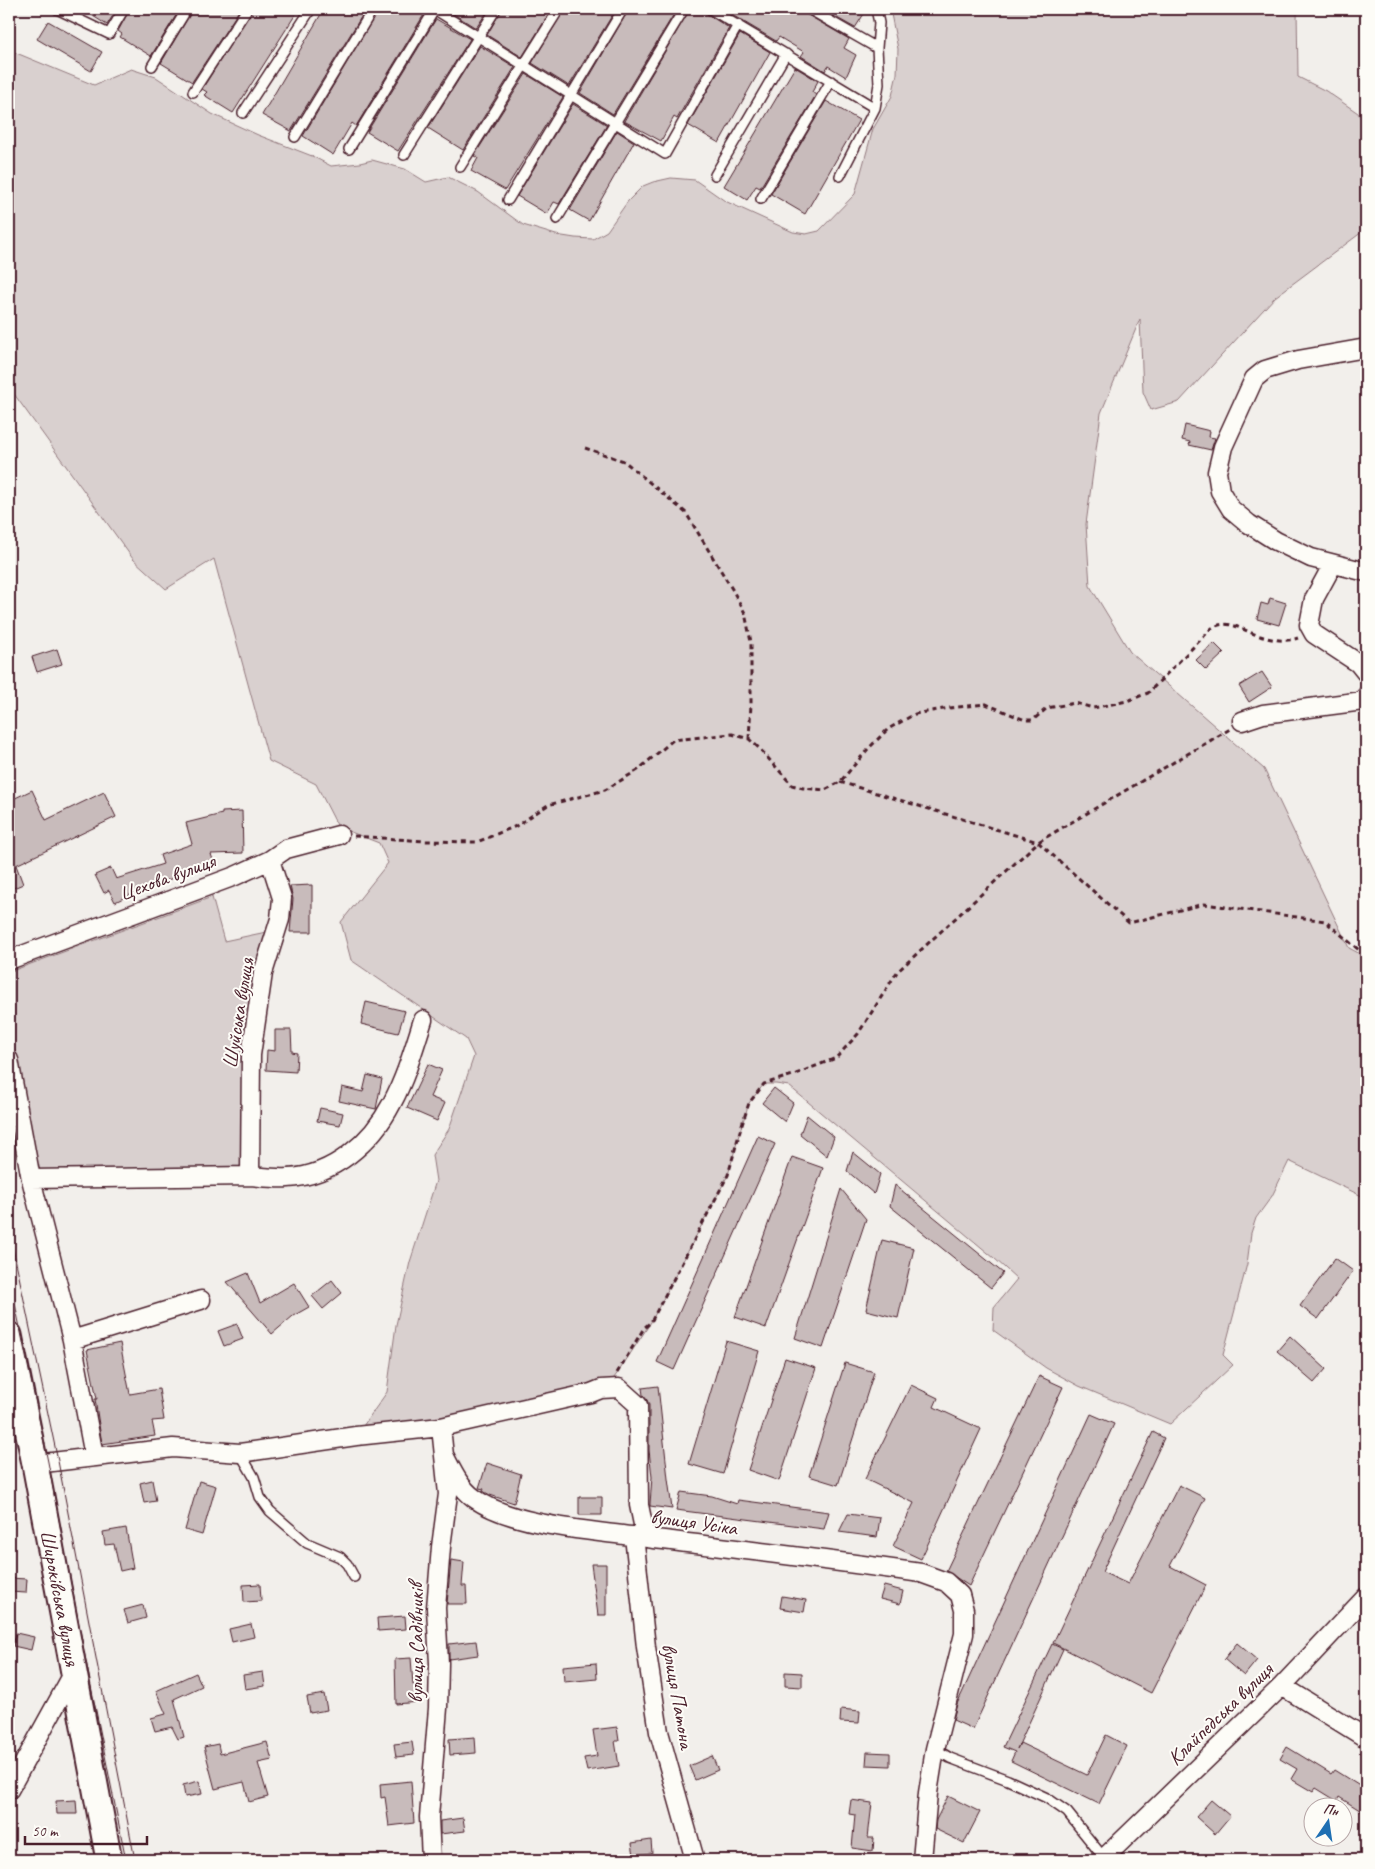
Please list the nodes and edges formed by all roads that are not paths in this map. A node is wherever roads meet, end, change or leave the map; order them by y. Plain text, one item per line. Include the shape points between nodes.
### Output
1 (124, 9) edge
2 (187, 9) edge
3 (247, 9) edge
4 (311, 9) edge
5 (373, 9) edge
6 (435, 9) edge
7 (496, 9) edge
8 (559, 9) edge
9 (623, 9) edge
10 (684, 9) edge
11 (710, 9) edge
12 (810, 9) edge
13 (876, 9) edge
14 (61, 10) edge
15 (738, 25) junction
16 (478, 37) junction
17 (877, 48) junction
18 (786, 54) junction
19 (524, 65) junction
20 (152, 66) dead end
21 (831, 80) junction
22 (193, 92) dead end
23 (571, 95) junction
24 (876, 108) junction
25 (244, 113) dead end
26 (615, 123) junction
27 (295, 137) dead end
28 (350, 149) dead end
29 (404, 155) dead end
30 (460, 167) dead end
31 (715, 175) dead end
32 (840, 176) dead end
33 (761, 199) dead end
34 (508, 200) dead end
35 (557, 219) dead end
36 (1366, 348) edge
37 (1366, 555) edge
38 (1332, 564) junction
39 (1361, 571) edge
40 (1366, 673) edge
41 (1366, 696) edge
42 (1242, 722) road end
43 (339, 835) road end
44 (270, 860) junction
45 (9, 960) edge
46 (423, 1020) dead end
47 (9, 1060) edge
48 (250, 1176) junction
49 (31, 1180) junction
50 (201, 1300) dead end
51 (9, 1335) edge
52 (72, 1340) junction
53 (441, 1427) junction
54 (240, 1453) junction
55 (444, 1454) junction
56 (94, 1456) junction
57 (35, 1464) junction
58 (634, 1536) junction
59 (653, 1539) junction
60 (354, 1577) dead end
61 (1366, 1597) edge
62 (74, 1672) junction
63 (1282, 1686) junction
64 (1366, 1738) edge
65 (935, 1749) junction
66 (9, 1790) edge
67 (1103, 1859) edge
68 (109, 1860) edge
69 (431, 1860) edge
70 (695, 1860) edge
71 (922, 1860) edge

1 - 14 lane via 108,34
2 - 20 lane
3 - 22 lane
4 - 25 lane
5 - 27 lane
6 - 16 lane
6 - 28 lane
7 - 16 lane
8 - 19 lane
9 - 23 lane
10 - 26 lane
11 - 15 lane
12 - 17 lane
13 - 17 lane via 879,23
15 - 18 lane
15 - 26 lane via 665,154
16 - 19 lane
16 - 29 lane
17 - 24 lane via 879,84
18 - 21 lane
18 - 31 lane
19 - 23 lane
19 - 30 lane
21 - 24 lane
21 - 33 lane
23 - 26 lane
23 - 34 lane
24 - 32 lane
26 - 35 lane
36 - 38 street via 1298,360 1265,370 1254,379 1223,447 1217,472 1220,491 1231,509 1249,524 1310,558
37 - 39 street
38 - 39 street
38 - 40 street via 1314,599 1309,625 1314,634 1358,663
41 - 42 street via 1363,701 1263,714
43 - 44 street, Цехова вулиця via 286,849
44 - 45 street, Цехова вулиця
44 - 48 street, Шуйська вулиця via 282,898 280,919 263,974 251,1055
46 - 48 street via 406,1074 392,1105 360,1147 336,1164 314,1173 288,1178
47 - 49 street
48 - 49 street
49 - 52 street
50 - 52 street
51 - 57 main road, Широківська вулиця
52 - 56 street
53 - 54 street
53 - 55 street, вулиця Садівників
53 - 59 street via 601,1389 619,1388 638,1406 639,1505 645,1534
54 - 56 street via 173,1448
54 - 60 lane via 270,1512 307,1544 340,1557 348,1564
55 - 58 street, вулиця Усіка via 459,1484 474,1498 502,1512 537,1522
55 - 69 street, вулиця Садівників via 448,1494 436,1608 439,1663 429,1817
56 - 57 street
57 - 62 main road, Широківська вулиця
58 - 59 street, вулиця Усіка
58 - 70 street, вулиця Патона via 659,1732
59 - 65 street, вулиця Усіка via 921,1573 946,1582 960,1595 964,1634
61 - 63 street, Клайпедська вулиця
62 - 66 street
62 - 68 main road, Широківська вулиця
63 - 64 street
63 - 67 street, Клайпедська вулиця
65 - 67 lane via 1047,1798 1067,1812
65 - 71 street

